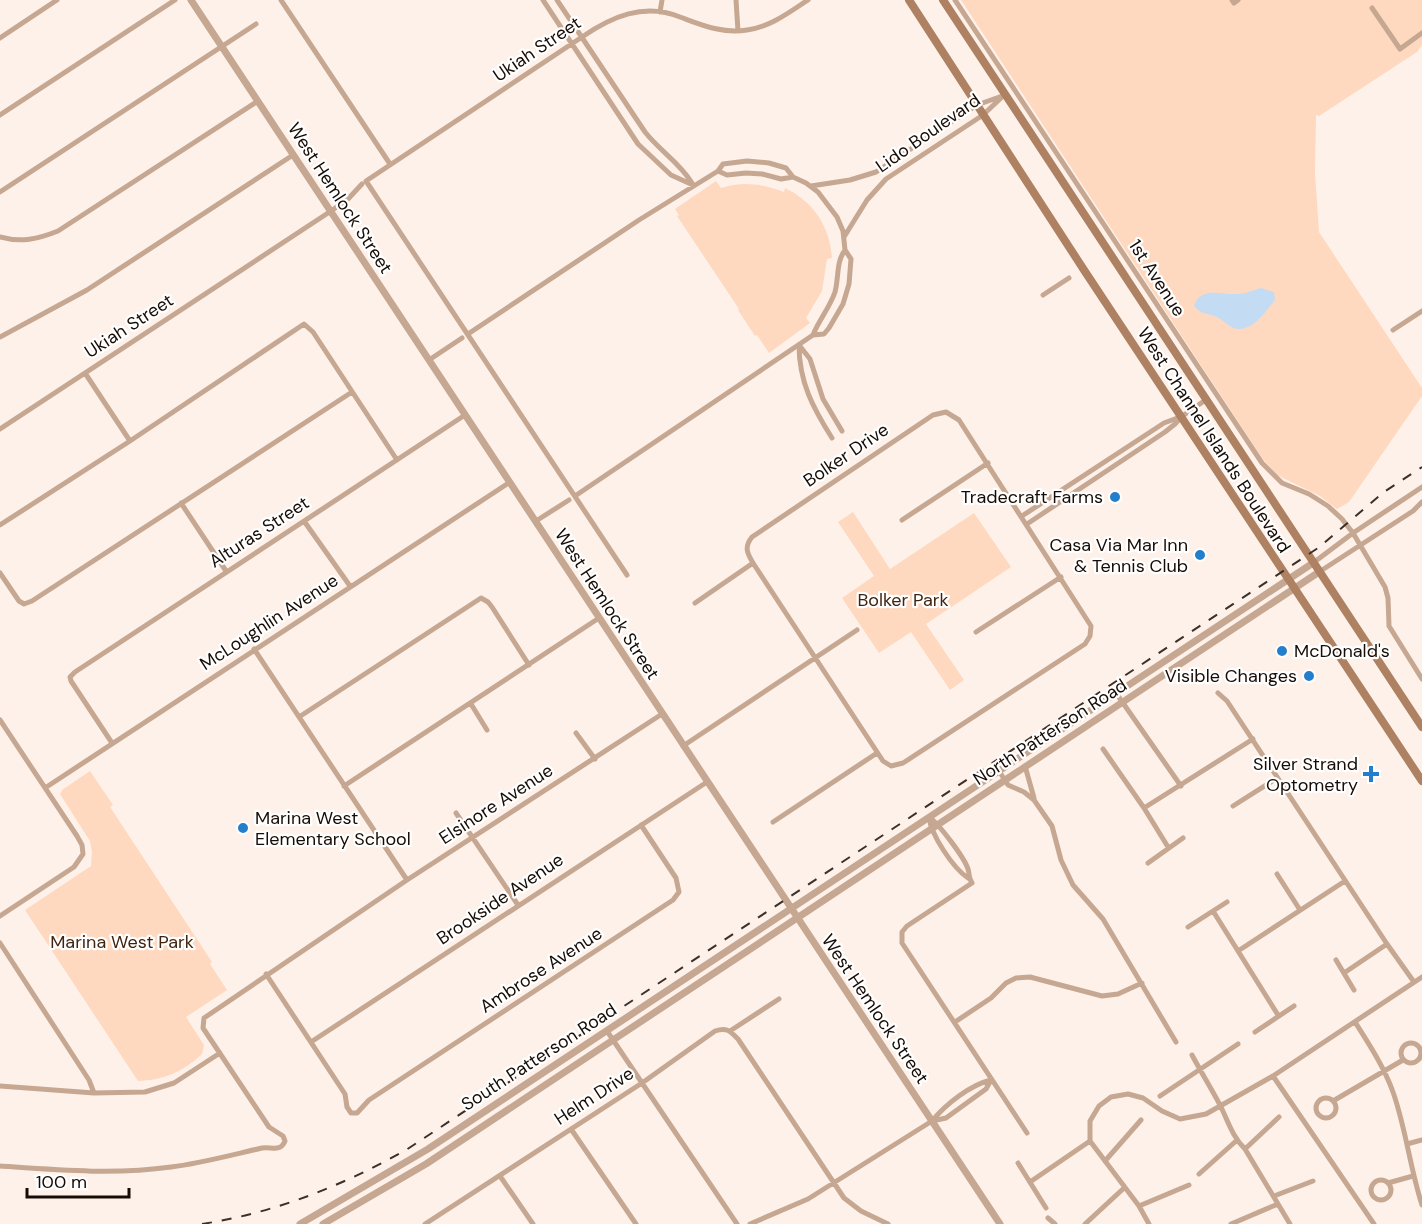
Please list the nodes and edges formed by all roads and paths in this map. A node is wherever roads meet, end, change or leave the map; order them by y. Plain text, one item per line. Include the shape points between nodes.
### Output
1 (57, 0) edge
2 (175, 0) edge
3 (190, 0) edge
4 (281, 0) edge
5 (543, 0) edge
6 (557, 0) edge
7 (662, 0) edge
8 (736, 0) edge
9 (808, 0) edge
10 (909, 0) edge
11 (943, 0) edge
12 (955, 0) edge
13 (1372, 8) dead end
14 (660, 12) junction
15 (256, 24) dead end
16 (738, 31) junction
17 (1422, 33) edge
18 (582, 37) junction
19 (0, 38) edge
20 (572, 44) junction
21 (221, 47) junction
22 (1005, 94) junction
23 (258, 101) junction
24 (977, 105) junction
25 (1, 114) edge
26 (983, 115) junction
27 (293, 155) junction
28 (390, 164) junction
29 (718, 171) junction
30 (793, 177) junction
31 (364, 183) junction
32 (693, 185) junction
33 (811, 186) junction
34 (0, 192) edge
35 (331, 211) junction
36 (0, 237) edge
37 (844, 237) junction
38 (845, 250) junction
39 (1069, 278) dead end
40 (1043, 295) dead end
41 (1422, 311) edge
42 (1393, 330) dead end
43 (813, 335) junction
44 (465, 336) junction
45 (0, 337) edge
46 (800, 345) junction
47 (429, 360) junction
48 (85, 373) junction
49 (351, 392) junction
50 (1207, 399) junction
51 (465, 415) junction
52 (1181, 417) junction
53 (0, 429) edge
54 (842, 431) dead end
55 (832, 438) dead end
56 (130, 441) junction
57 (397, 460) junction
58 (988, 463) junction
59 (510, 482) junction
60 (1422, 487) edge
61 (572, 498) junction
62 (1422, 502) edge
63 (181, 503) junction
64 (1422, 507) edge
65 (1413, 511) junction
66 (1022, 516) junction
67 (902, 520) dead end
68 (304, 521) junction
69 (536, 521) junction
70 (1027, 524) junction
71 (0, 525) edge
72 (1353, 533) junction
73 (1360, 545) junction
74 (753, 563) junction
75 (1313, 563) junction
76 (226, 571) junction
77 (1319, 572) junction
78 (0, 573) edge
79 (627, 574) dead end
80 (1061, 577) junction
81 (1287, 580) junction
82 (350, 586) junction
83 (1293, 589) junction
84 (695, 603) dead end
85 (599, 618) junction
86 (857, 630) dead end
87 (976, 632) dead end
88 (254, 649) junction
89 (815, 658) junction
90 (528, 666) junction
91 (1422, 679) edge
92 (1116, 693) junction
93 (1218, 693) dead end
94 (1122, 702) junction
95 (471, 704) junction
96 (662, 714) junction
97 (299, 717) junction
98 (0, 720) edge
99 (1422, 727) edge
100 (488, 730) dead end
101 (576, 733) dead end
102 (1252, 739) junction
103 (112, 744) junction
104 (683, 746) junction
105 (1103, 749) dead end
106 (877, 753) junction
107 (595, 759) junction
108 (1025, 766) junction
109 (999, 771) junction
110 (1277, 778) junction
111 (1005, 780) junction
112 (1422, 781) edge
113 (707, 782) junction
114 (344, 786) junction
115 (1181, 786) junction
116 (45, 788) junction
117 (1034, 800) junction
118 (1233, 806) dead end
119 (1144, 808) junction
120 (456, 813) dead end
121 (929, 817) junction
122 (773, 822) dead end
123 (938, 824) junction
124 (641, 825) junction
125 (930, 829) junction
126 (472, 837) junction
127 (1183, 838) dead end
128 (1168, 847) junction
129 (1148, 863) dead end
130 (1277, 874) dead end
131 (407, 880) junction
132 (970, 880) junction
133 (1345, 881) junction
134 (1227, 902) dead end
135 (518, 905) junction
136 (791, 908) junction
137 (1300, 910) junction
138 (1213, 911) junction
139 (0, 916) edge
140 (797, 918) junction
141 (1188, 927) dead end
142 (0, 943) edge
143 (1387, 944) junction
144 (1238, 951) junction
145 (1336, 960) dead end
146 (1344, 972) junction
147 (266, 974) junction
148 (1422, 977) edge
149 (1414, 982) junction
150 (1142, 983) junction
151 (1354, 990) dead end
152 (779, 999) dead end
153 (1294, 1006) dead end
154 (1278, 1016) junction
155 (955, 1022) junction
156 (1355, 1022) junction
157 (607, 1031) junction
158 (730, 1031) junction
159 (1255, 1032) dead end
160 (613, 1041) junction
161 (311, 1042) junction
162 (1176, 1042) dead end
163 (1238, 1044) dead end
164 (220, 1053) junction
165 (1192, 1055) dead end
166 (1403, 1060) dead end
167 (1200, 1070) junction
168 (1383, 1071) junction
169 (1273, 1076) junction
170 (991, 1080) junction
171 (642, 1083) junction
172 (0, 1086) edge
173 (94, 1093) junction
174 (1160, 1096) dead end
175 (1333, 1101) dead end
176 (1221, 1107) junction
177 (1279, 1117) dead end
178 (1141, 1119) dead end
179 (932, 1121) junction
180 (571, 1129) junction
181 (1027, 1133) dead end
182 (1422, 1140) edge
183 (1090, 1141) junction
184 (1236, 1141) junction
185 (1407, 1144) junction
186 (1245, 1149) junction
187 (1104, 1161) junction
188 (1017, 1163) dead end
189 (0, 1166) edge
190 (1199, 1174) dead end
191 (500, 1176) junction
192 (1413, 1176) junction
193 (1312, 1181) dead end
194 (1030, 1182) junction
195 (1388, 1182) dead end
196 (832, 1183) junction
197 (1189, 1185) dead end
198 (1124, 1188) junction
199 (1274, 1196) junction
200 (1278, 1204) junction
201 (1422, 1205) edge
202 (1139, 1206) junction
203 (1046, 1208) dead end
204 (324, 1210) junction
205 (1048, 1218) dead end
206 (329, 1223) edge
207 (429, 1223) edge
208 (300, 1224) edge
209 (533, 1224) edge
210 (636, 1224) edge
211 (737, 1224) edge
212 (750, 1224) edge
213 (888, 1224) edge
214 (1000, 1224) edge
215 (1055, 1224) edge
216 (1085, 1224) edge
217 (1149, 1224) edge
218 (1231, 1224) edge
219 (1290, 1224) edge
220 (1374, 1224) edge

1 - 19 street
2 - 25 street
3 - 21 street, West Hemlock Street
4 - 28 street
5 - 20 street
6 - 18 street
7 - 14 street
8 - 16 street
9 - 16 street, Ukiah Street via 775,21
10 - 24 main road, West Channel Islands Boulevard
11 - 22 main road, West Channel Islands Boulevard
12 - 72 street, 1st Avenue via 1262,463 1282,483 1328,506
13 - 17 street via 1400,49
14 - 16 street, Ukiah Street via 716,30
14 - 18 street, Ukiah Street via 621,15
15 - 21 street
18 - 20 street, Ukiah Street
18 - 32 street via 645,132 683,168
20 - 28 street, Ukiah Street
20 - 32 street via 638,144 671,175
21 - 23 street, West Hemlock Street
21 - 34 street
22 - 24 street, Lido Boulevard
22 - 26 street, Lido Boulevard
22 - 50 main road, West Channel Islands Boulevard
23 - 27 street, West Hemlock Street
23 - 36 street via 58,231 34,240
24 - 26 main road, West Channel Islands Boulevard
24 - 33 street, Lido Boulevard via 876,172
26 - 37 street, Lido Boulevard via 886,179 867,200
26 - 52 main road, West Channel Islands Boulevard
27 - 35 street, West Hemlock Street
27 - 45 street via 87,290
28 - 31 street, Ukiah Street
29 - 30 street via 727,175
29 - 30 street via 723,164 754,161 786,168
29 - 32 street
30 - 33 street
31 - 35 street, Ukiah Street
31 - 44 street
32 - 44 street
33 - 37 street via 832,209
35 - 47 street, West Hemlock Street
35 - 48 street, Ukiah Street
37 - 38 street
38 - 43 street via 839,257 835,292
38 - 43 street via 851,259 846,295 829,328 824,334
39 - 40 street
41 - 42 street
43 - 46 street
44 - 47 street
44 - 61 street
46 - 54 street via 810,359 823,399
46 - 55 street via 799,364 805,385
46 - 61 street
47 - 51 street, West Hemlock Street
48 - 53 street, Ukiah Street
48 - 56 street
49 - 56 street via 313,332 306,324 301,325
49 - 57 street
49 - 63 street
50 - 52 street
50 - 75 main road, West Channel Islands Boulevard
51 - 57 street, Alturas Street
51 - 59 street, West Hemlock Street
52 - 66 street via 1164,423
52 - 70 street via 1165,432
52 - 81 main road, West Channel Islands Boulevard
56 - 71 street
57 - 68 street, Alturas Street
58 - 66 street, Bolker Drive
58 - 67 street
58 - 74 street, Bolker Drive via 955,416 946,412 933,415 752,537 747,550
59 - 69 street, West Hemlock Street
59 - 82 street, McLoughlin Avenue
60 - 72 street
61 - 69 street
61 - 79 street
62 - 65 street
63 - 76 street
63 - 78 street via 32,602 19,601
64 - 65 street
65 - 73 street
66 - 70 street, Bolker Drive
68 - 76 street, Alturas Street
68 - 82 street
69 - 85 street, West Hemlock Street
70 - 80 street, Bolker Drive
72 - 73 street, 1st Avenue
72 - 75 street
73 - 77 street
73 - 91 street, 1st Avenue via 1385,587 1389,626
74 - 84 street
74 - 89 street
75 - 77 main road, West Channel Islands Boulevard
75 - 81 street, North Patterson Road
76 - 103 street, Alturas Street via 70,677
77 - 83 street, North Patterson Road
77 - 99 main road, West Channel Islands Boulevard
80 - 87 street
80 - 106 street, Bolker Drive via 1091,626 1085,644 903,763 891,766
81 - 83 main road, West Channel Islands Boulevard
81 - 92 street, North Patterson Road
82 - 88 street, McLoughlin Avenue
83 - 94 street, North Patterson Road
83 - 112 main road, West Channel Islands Boulevard
85 - 90 street
85 - 96 street, West Hemlock Street
86 - 89 street
88 - 97 street
88 - 103 street, McLoughlin Avenue
89 - 104 street
89 - 106 street
90 - 95 street
90 - 97 street via 492,607 481,598
92 - 94 street
92 - 109 street, North Patterson Road
93 - 102 street
94 - 108 street, North Patterson Road
94 - 115 street
95 - 100 street
95 - 114 street
96 - 104 street, West Hemlock Street
96 - 107 street, Elsinore Avenue
97 - 114 street
98 - 116 street
101 - 107 street
102 - 110 street
102 - 115 street
103 - 116 street, McLoughlin Avenue
104 - 113 street, West Hemlock Street
105 - 119 street
106 - 122 street
107 - 126 street, Elsinore Avenue
108 - 111 street, North Patterson Road
108 - 117 street
109 - 111 street
109 - 121 street, North Patterson Road
110 - 118 street
110 - 133 street
111 - 117 street
111 - 123 street, North Patterson Road
113 - 124 street, Brookside Avenue
113 - 136 street, West Hemlock Street
114 - 131 street
115 - 119 street
116 - 139 street via 80,841 83,854 74,867
117 - 150 street via 1052,826 1073,885 1102,919
119 - 128 street
120 - 126 street
121 - 123 street
121 - 125 street
121 - 136 street, North Patterson Road
123 - 125 street, North Patterson Road
123 - 132 street via 968,868
124 - 135 street, Brookside Avenue
124 - 161 street, Ambrose Avenue via 676,878 676,897 369,1100 359,1112 353,1114 347,1107 345,1094
125 - 132 street via 960,873
125 - 140 street, North Patterson Road
126 - 131 street, Elsinore Avenue
126 - 135 street
127 - 128 street
128 - 129 street
130 - 137 street
131 - 147 street, Elsinore Avenue
132 - 155 street via 902,932 902,944
133 - 137 street
133 - 143 street
134 - 138 street
135 - 161 street, Brookside Avenue
136 - 140 street, West Hemlock Street
136 - 157 street, South Patterson Road
137 - 144 street
138 - 141 street
138 - 144 street
140 - 160 street, South Patterson Road
140 - 179 street, West Hemlock Street
142 - 173 street via 65,1041
143 - 146 street
143 - 149 street
144 - 154 street
145 - 146 street
146 - 151 street
147 - 161 street
147 - 164 street, Elsinore Avenue via 204,1018 202,1024
148 - 149 street
149 - 156 street
150 - 155 street via 1118,994 1102,996 1035,978 1016,978
150 - 162 street
152 - 158 street, Helm Drive
153 - 154 street
154 - 159 street
155 - 170 street
156 - 168 street
156 - 169 street
157 - 160 street
157 - 204 street, South Patterson Road via 415,1157
158 - 171 street, Helm Drive via 715,1031
158 - 196 street
160 - 171 street
160 - 206 street, South Patterson Road
163 - 167 street
164 - 173 street via 160,1089
164 - 189 street via 269,1127 283,1136 285,1144 279,1149 265,1147 204,1162 137,1170
165 - 167 street
166 - 168 street
167 - 174 street
167 - 176 street
168 - 175 street
168 - 185 street
169 - 176 street
169 - 220 street
170 - 179 street via 980,1083
170 - 181 street
171 - 180 street, Helm Drive
171 - 211 street
172 - 173 street
176 - 183 street via 1180,1119 1143,1098 1121,1095 1105,1101 1094,1112
176 - 184 street
177 - 186 street
178 - 187 street
179 - 196 street
179 - 214 street, West Hemlock Street
180 - 191 street, Helm Drive
180 - 210 street
182 - 185 street
183 - 187 street
183 - 194 street
184 - 186 street
184 - 190 street
185 - 192 street
186 - 199 street
187 - 198 street
188 - 194 street
191 - 207 street, Helm Drive
191 - 209 street
192 - 195 street
192 - 201 street
193 - 199 street
194 - 203 street
196 - 212 street via 798,1205
196 - 213 street via 852,1205
197 - 202 street
198 - 202 street
198 - 216 street
199 - 200 street
200 - 218 street
200 - 219 street
202 - 217 street
204 - 206 street
204 - 208 street, South Patterson Road
205 - 215 street

